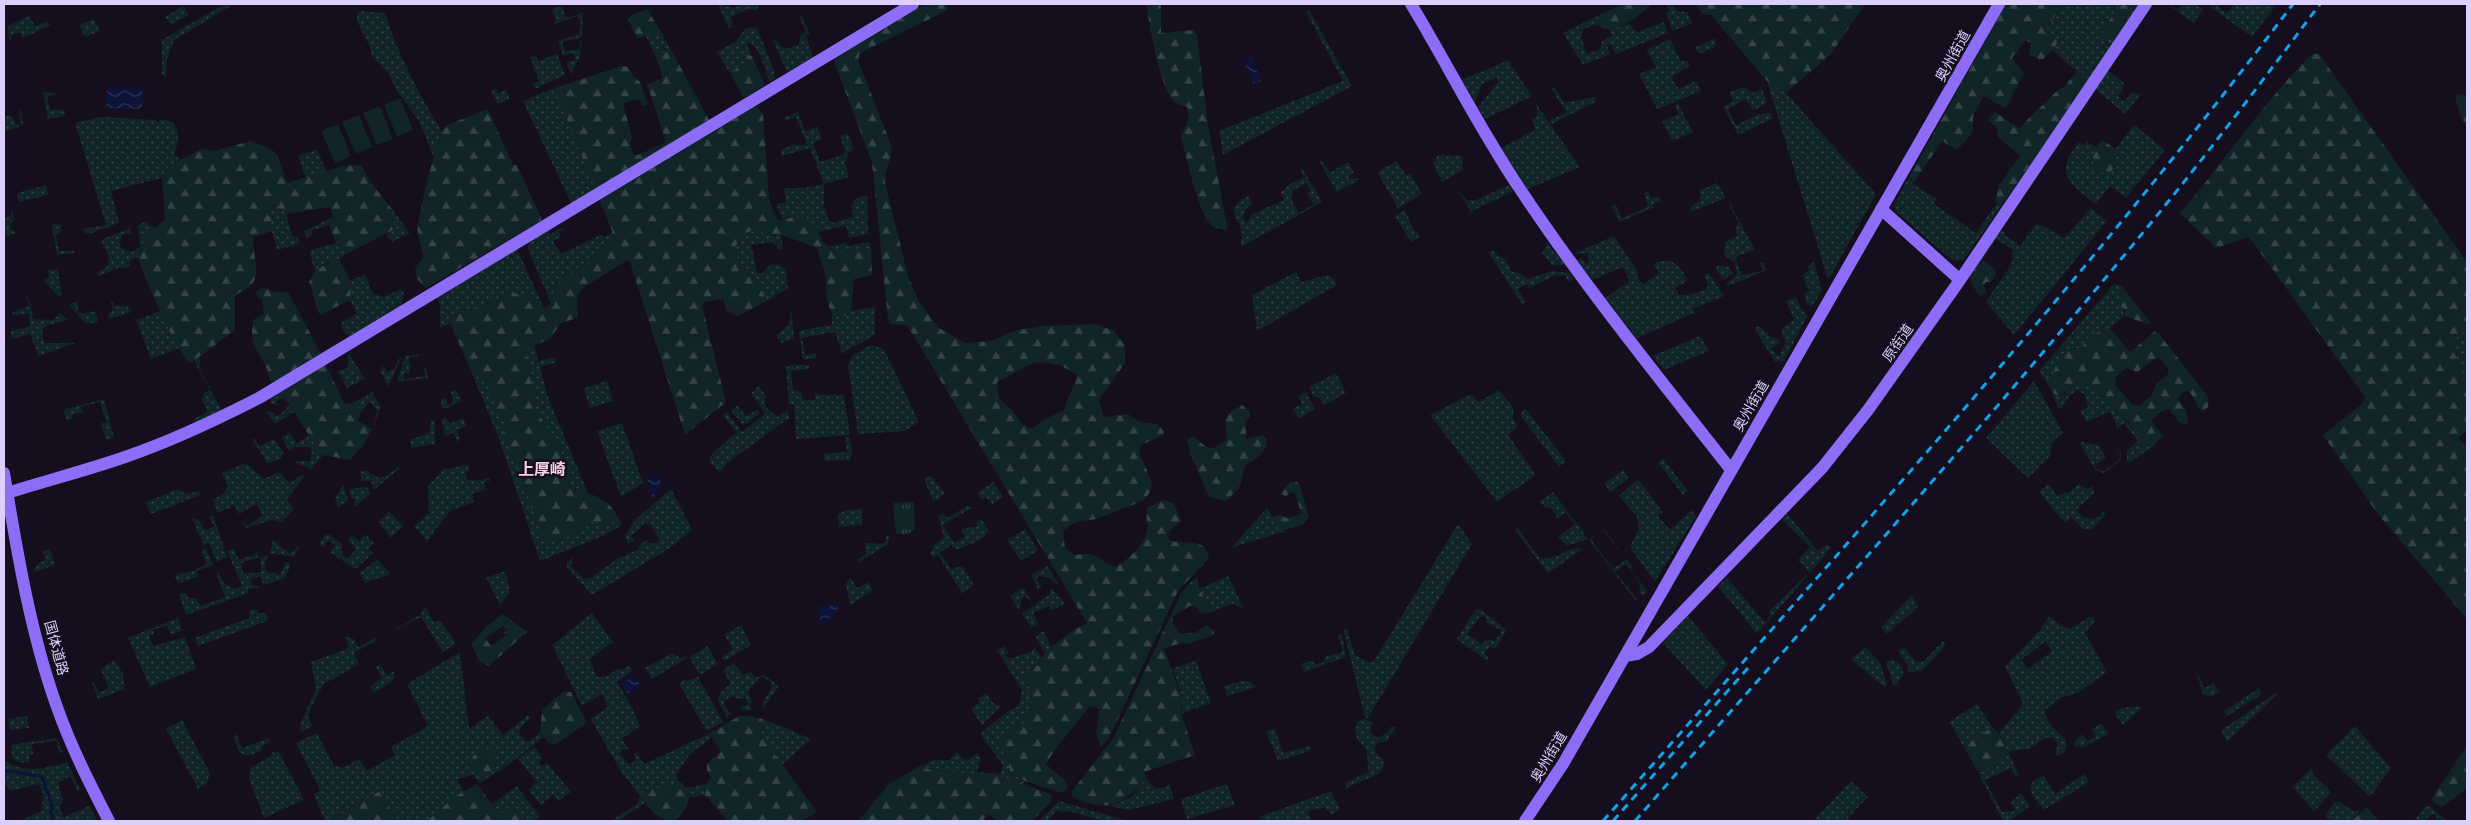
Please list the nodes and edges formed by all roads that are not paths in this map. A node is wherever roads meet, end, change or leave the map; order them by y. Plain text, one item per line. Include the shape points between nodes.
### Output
1 (913, 4) edge
2 (1411, 4) edge
3 (1999, 4) edge
4 (2146, 4) edge
5 (1882, 209) junction
6 (1960, 280) junction
7 (1731, 470) junction
8 (4, 473) edge
9 (6, 494) edge
10 (1625, 656) junction
11 (110, 821) edge
12 (1525, 821) edge

1 - 9 street via 259,398 218,420 158,445
2 - 7 street via 1494,149 1556,242
3 - 5 street, 奥州街道
4 - 6 street, 原街道
5 - 6 street
5 - 7 street, 奥州街道
6 - 10 street, 原街道 via 1868,410 1822,468 1649,647
7 - 10 street, 奥州街道
8 - 9 street, 国体道路
9 - 11 street, 国体道路 via 50,686 76,756
10 - 12 street, 奥州街道 via 1563,764

